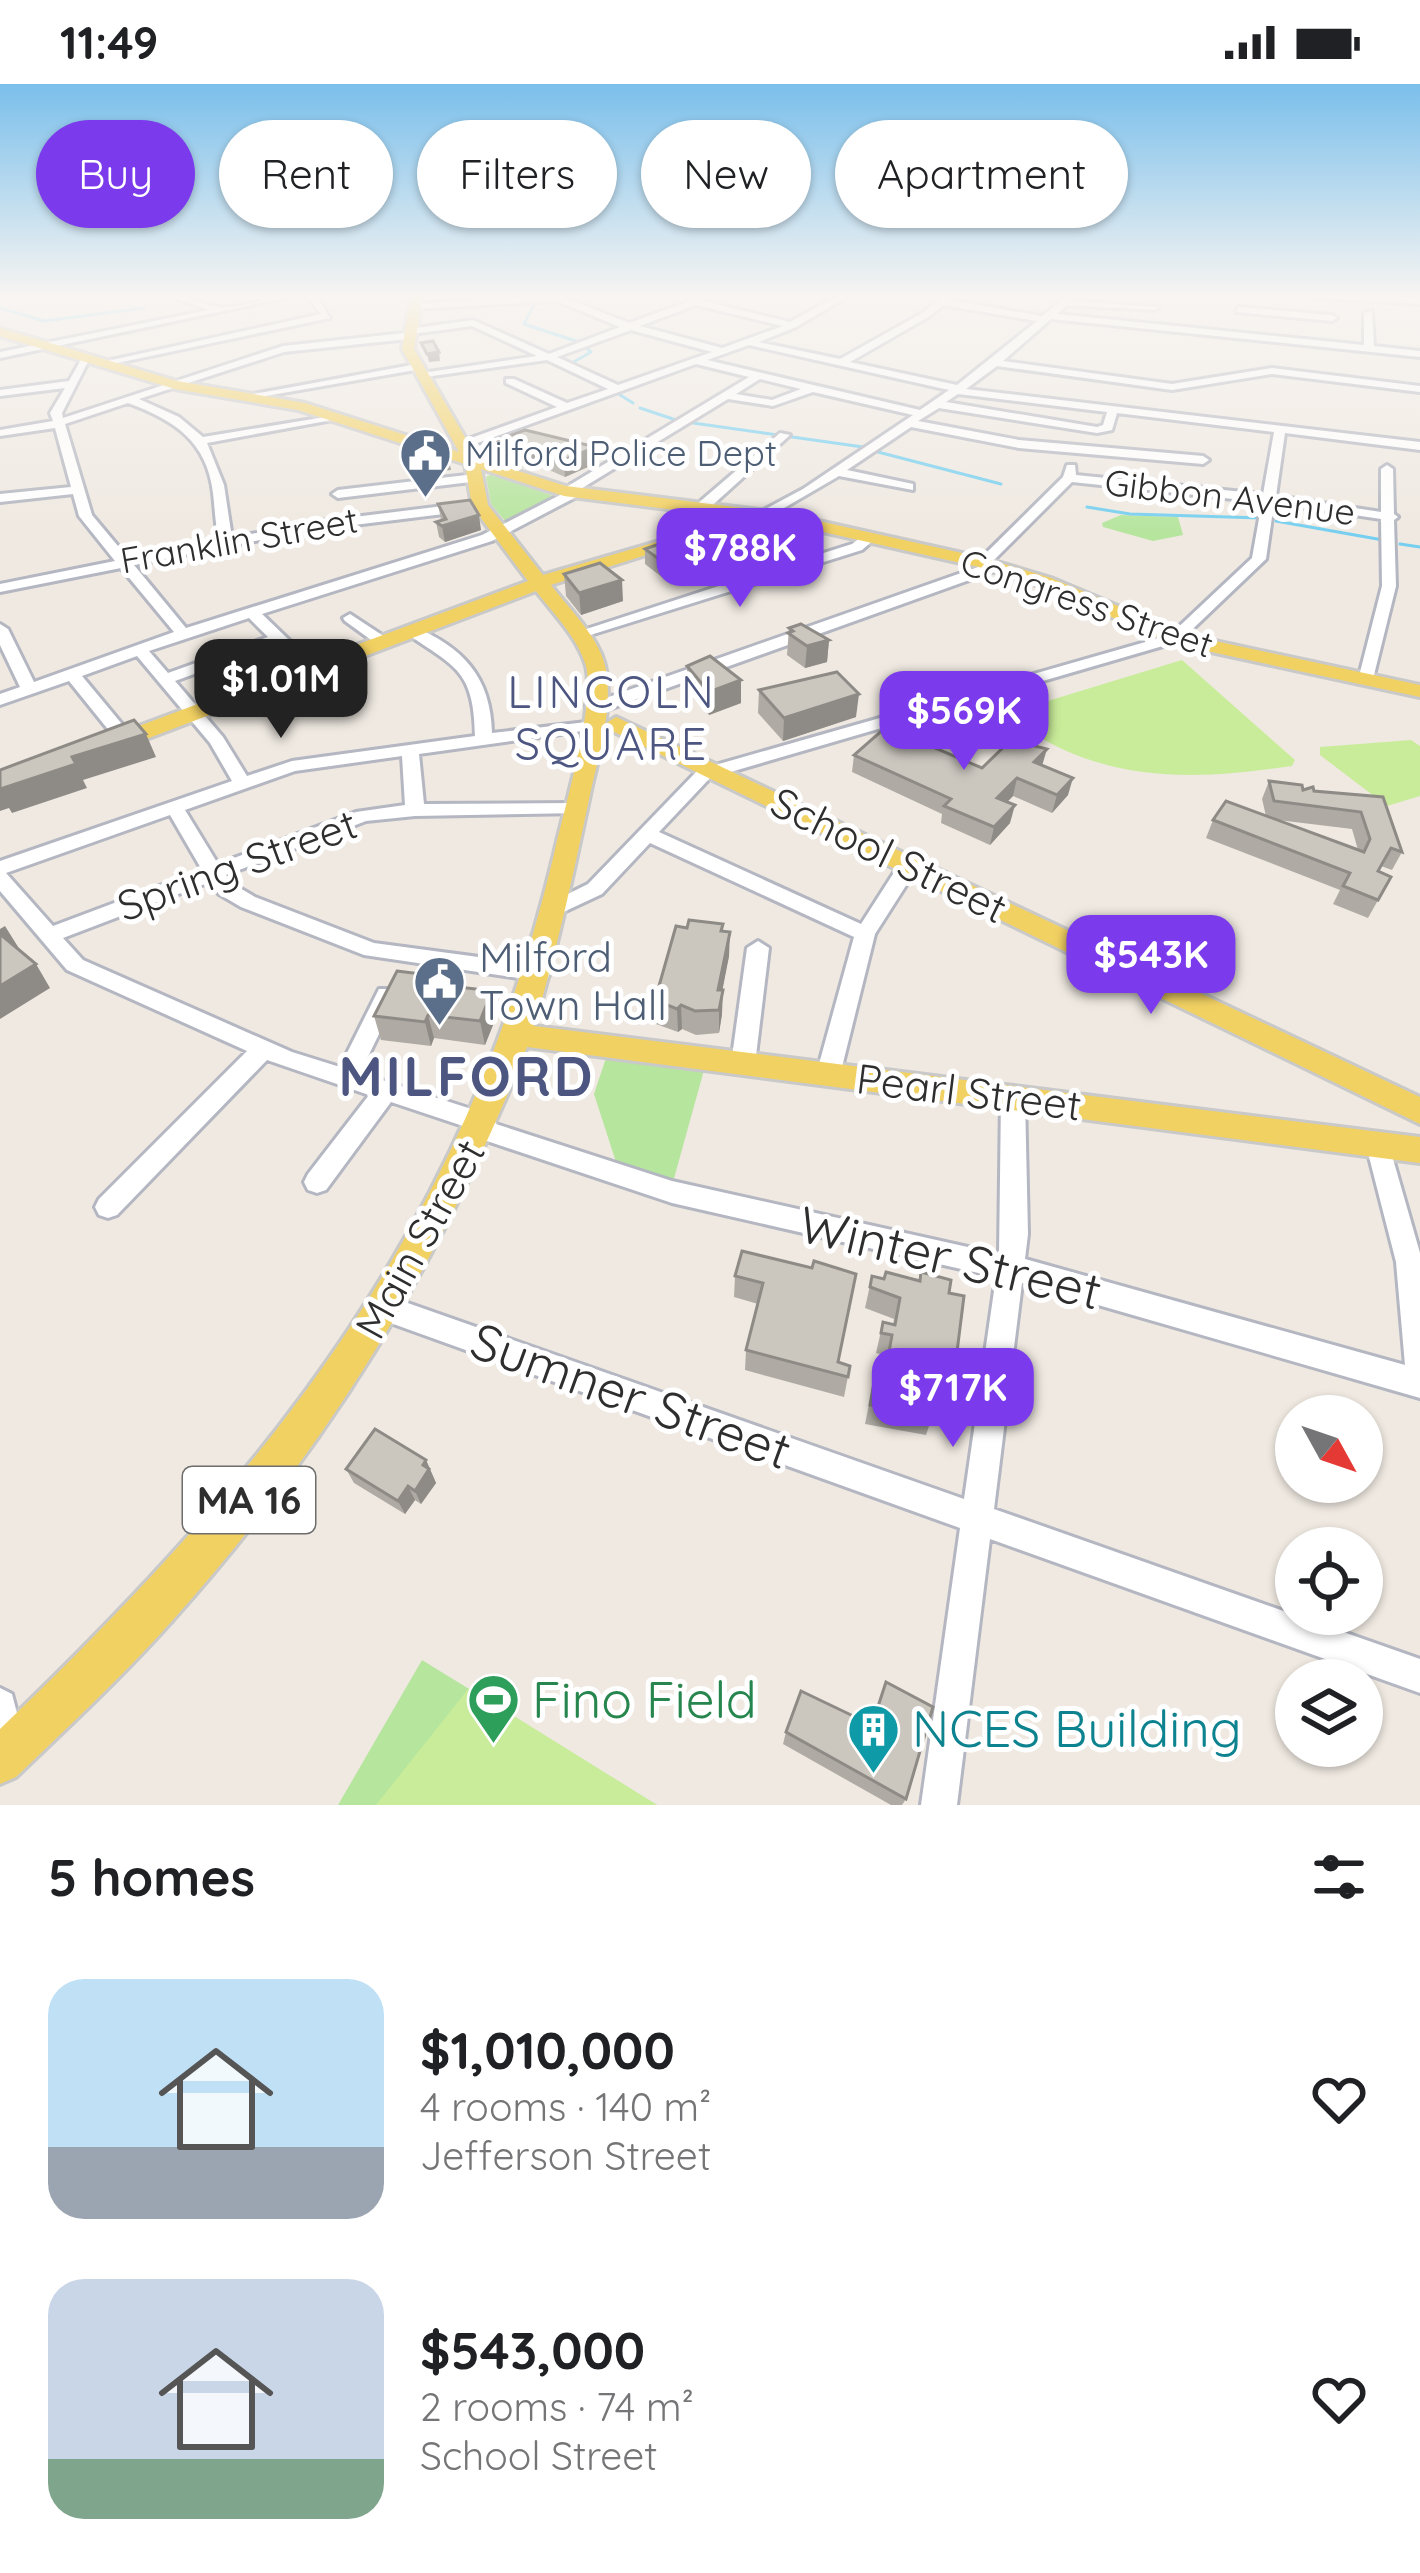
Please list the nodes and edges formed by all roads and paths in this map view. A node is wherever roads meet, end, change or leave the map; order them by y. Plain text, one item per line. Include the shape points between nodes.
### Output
1 (76, 374) edge
2 (141, 374) edge
3 (207, 374) edge
4 (283, 374) edge
5 (389, 374) edge
6 (422, 374) edge
7 (586, 374) edge
8 (658, 374) edge
9 (751, 374) edge
10 (890, 374) edge
11 (979, 374) edge
12 (1078, 374) edge
13 (1251, 374) edge
14 (1299, 374) edge
15 (758, 376) junction
16 (510, 381) dead end
17 (70, 384) junction
18 (298, 384) junction
19 (176, 385) junction
20 (813, 388) junction
21 (618, 389) junction
22 (1420, 389) edge
23 (957, 390) junction
24 (0, 393) edge
25 (724, 395) junction
26 (242, 397) junction
27 (128, 399) junction
28 (937, 404) junction
29 (567, 407) junction
30 (1114, 409) junction
31 (922, 414) junction
32 (337, 418) junction
33 (908, 423) junction
34 (58, 424) junction
35 (1280, 429) junction
36 (0, 434) edge
37 (784, 435) dead end
38 (200, 442) junction
39 (461, 445) junction
40 (1420, 446) edge
41 (1074, 450) junction
42 (1203, 460) dead end
43 (1387, 469) dead end
44 (473, 470) junction
45 (838, 472) junction
46 (1069, 478) junction
47 (909, 488) dead end
48 (75, 490) junction
49 (571, 492) junction
50 (338, 494) dead end
51 (0, 498) edge
52 (1272, 499) junction
53 (480, 506) junction
54 (700, 508) junction
55 (765, 515) junction
56 (1390, 517) junction
57 (500, 532) junction
58 (869, 537) junction
59 (226, 542) junction
60 (676, 542) junction
61 (121, 560) junction
62 (990, 564) junction
63 (540, 583) junction
64 (736, 585) junction
65 (0, 588) edge
66 (250, 612) junction
67 (350, 618) dead end
68 (0, 629) edge
69 (412, 631) junction
70 (183, 634) junction
71 (579, 634) junction
72 (278, 638) junction
73 (1175, 638) junction
74 (383, 642) junction
75 (140, 650) junction
76 (310, 669) junction
77 (73, 675) junction
78 (164, 680) junction
79 (1366, 680) junction
80 (31, 690) junction
81 (1420, 691) edge
82 (0, 700) edge
83 (592, 707) junction
84 (194, 713) junction
85 (616, 714) junction
86 (125, 739) junction
87 (484, 740) junction
88 (410, 750) junction
89 (83, 755) edge
90 (682, 755) junction
91 (714, 771) junction
92 (242, 783) junction
93 (174, 807) junction
94 (574, 809) junction
95 (415, 810) junction
96 (645, 833) junction
97 (909, 865) junction
98 (0, 868) edge
99 (213, 872) junction
100 (607, 876) junction
101 (0, 878) edge
102 (562, 881) junction
103 (557, 908) junction
104 (865, 934) junction
105 (47, 936) junction
106 (758, 948) dead end
107 (407, 955) junction
108 (539, 973) junction
109 (518, 1035) junction
110 (263, 1050) junction
111 (743, 1064) junction
112 (828, 1075) junction
113 (345, 1080) junction
114 (384, 1094) junction
115 (1013, 1098) junction
116 (1420, 1111) edge
117 (482, 1126) junction
118 (1378, 1145) junction
119 (1420, 1150) edge
120 (317, 1182) dead end
121 (108, 1207) dead end
122 (1010, 1268) junction
123 (385, 1308) junction
124 (1420, 1375) edge
125 (1420, 1384) edge
126 (977, 1519) junction
127 (1420, 1676) edge
128 (0, 1706) edge
129 (4, 1757) edge
130 (939, 1805) edge

1 - 17 street
2 - 19 main road, Congress Street
3 - 19 street
4 - 18 street
5 - 18 street
6 - 39 main road, Main Street / MA 16
7 - 21 street
8 - 21 street
9 - 15 street
10 - 23 street
11 - 23 street
12 - 13 street via 1172,387
14 - 22 street
15 - 20 street
15 - 25 street
16 - 29 street
17 - 24 street
17 - 34 street
18 - 26 street
19 - 26 main road, Congress Street
19 - 27 street
20 - 25 street via 770,403
20 - 31 street
21 - 29 street
23 - 28 street
23 - 30 street
25 - 49 street
26 - 32 main road, Congress Street
27 - 34 street
27 - 38 street via 182,419
28 - 30 street via 1097,430 1108,428
28 - 31 street
29 - 39 street
30 - 35 street
31 - 33 street
32 - 38 street
32 - 44 main road, Congress Street
33 - 41 street
33 - 45 street
34 - 36 street
34 - 48 street
35 - 40 street
35 - 52 street
37 - 54 street
38 - 59 street via 218,482
39 - 44 main road, Main Street / MA 16
41 - 42 street
41 - 46 street
43 - 56 street
44 - 49 main road, Congress Street
44 - 50 street
44 - 53 main road, Main Street / MA 16
45 - 47 street
45 - 55 street
46 - 52 street, Gibbon Avenue
46 - 62 street
48 - 51 street
48 - 61 street
49 - 54 main road, Congress Street
49 - 57 street
52 - 56 street, Gibbon Avenue
52 - 73 street via 1257,562
53 - 57 main road, Main Street / MA 16
53 - 59 street, Franklin Street
54 - 55 main road, Congress Street
55 - 58 main road, Congress Street
55 - 60 main road
56 - 79 street via 1389,586
57 - 63 main road, Main Street / MA 16
57 - 66 street
58 - 62 main road, Congress Street
58 - 64 street
59 - 61 street, Franklin Street
60 - 63 main road
60 - 64 street
61 - 65 street, Franklin Street
61 - 70 street
62 - 73 main road, Congress Street
62 - 85 street
63 - 69 main road
63 - 71 main road, Main Street / MA 16
64 - 71 street
66 - 70 street
66 - 72 street
67 - 74 street
68 - 80 street
69 - 74 main road
69 - 87 street via 476,677
70 - 75 street
71 - 83 main road, Main Street / MA 16 via 594,660
72 - 76 street
72 - 78 street
73 - 79 main road, Congress Street
73 - 91 street
74 - 76 main road
75 - 77 street
75 - 78 street
76 - 84 main road
77 - 80 street
77 - 86 street
78 - 84 street
79 - 81 main road, Congress Street
80 - 82 street
83 - 85 main road, School Street
83 - 85 main road
83 - 87 street
83 - 94 main road, Main Street / MA 16
84 - 86 main road
84 - 92 street
85 - 90 main road, School Street
85 - 90 main road, School Street via 655,730
86 - 89 main road
87 - 88 street
88 - 92 street via 297,765
88 - 95 street
90 - 91 main road, School Street
91 - 96 street
91 - 97 main road, School Street
92 - 93 street
93 - 98 street
93 - 99 street
94 - 95 street, Spring Street
94 - 102 main road, Main Street / MA 16
95 - 99 street, Spring Street via 354,819
96 - 100 street
96 - 104 street
97 - 104 street
97 - 116 main road, School Street
99 - 105 street, Spring Street
99 - 107 street via 248,902 370,950
100 - 102 street
100 - 103 street
101 - 105 street, Winter Street
102 - 103 main road, Main Street / MA 16
103 - 108 main road, Main Street / MA 16
104 - 112 street
105 - 110 street, Winter Street via 76,965
106 - 111 street
107 - 108 street
107 - 113 street
108 - 109 main road, Main Street / MA 16
109 - 111 main road, Pearl Street
109 - 117 main road, Main Street / MA 16
110 - 113 street, Winter Street
110 - 121 street
111 - 112 main road, Pearl Street
112 - 115 main road, Pearl Street
113 - 114 street, Winter Street
114 - 117 street, Winter Street
114 - 120 street
115 - 118 main road, Pearl Street
115 - 122 street
117 - 122 street, Winter Street via 688,1196
117 - 123 main road, Main Street / MA 16
118 - 119 main road, Pearl Street
118 - 124 street via 1409,1262
122 - 125 street, Winter Street
122 - 126 street
123 - 126 street, Sumner Street
123 - 129 main road, Main Street / MA 16 via 217,1539
126 - 127 street, Sumner Street
126 - 130 street
128 - 129 street

